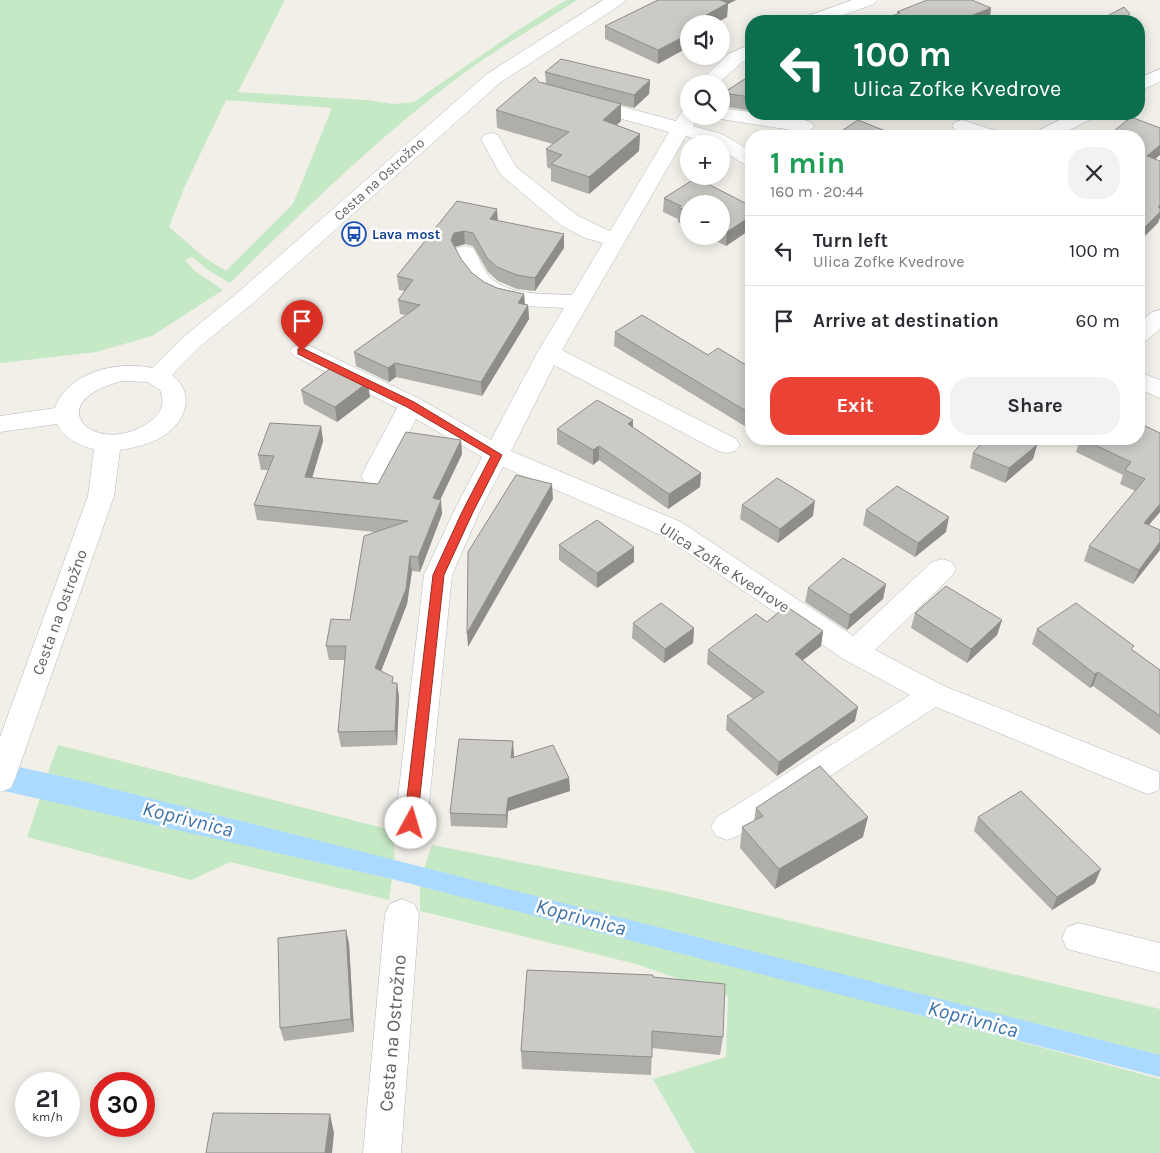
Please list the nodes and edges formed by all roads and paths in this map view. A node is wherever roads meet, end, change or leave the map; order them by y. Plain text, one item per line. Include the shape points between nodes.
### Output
1 (616, 0) edge
2 (868, 0) edge
3 (827, 15) edge
4 (745, 53) edge
5 (717, 75) edge
6 (1160, 76) edge
7 (1145, 82) edge
8 (566, 98) edge
9 (730, 115) edge
10 (745, 117) edge
11 (762, 120) edge
12 (1075, 120) edge
13 (680, 121) edge
14 (683, 125) edge
15 (691, 125) edge
16 (804, 126) dead end
17 (962, 126) dead end
18 (974, 130) edge
19 (1055, 130) edge
20 (491, 139) dead end
21 (745, 156) edge
22 (616, 240) junction
23 (465, 253) dead end
24 (580, 302) junction
25 (1160, 317) edge
26 (1145, 330) edge
27 (302, 351) dead end
28 (549, 353) junction
29 (157, 377) junction
30 (1145, 383) edge
31 (1160, 390) edge
32 (411, 405) junction
33 (66, 415) junction
34 (0, 424) edge
35 (108, 442) junction
36 (726, 445) dead end
37 (497, 455) junction
38 (374, 476) dead end
39 (942, 569) dead end
40 (855, 652) junction
41 (934, 694) junction
42 (0, 779) edge
43 (1148, 780) dead end
44 (411, 823) dead end
45 (727, 827) dead end
46 (402, 914) dead end
47 (1079, 938) dead end
48 (1160, 958) edge
49 (382, 1153) edge

1 - 29 street, Cesta na Ostrožno via 494,78 195,339
2 - 3 street
4 - 5 street
6 - 7 street
8 - 13 street
9 - 10 street
11 - 16 street
12 - 19 street
14 - 22 street
15 - 21 street
17 - 18 street
20 - 22 street via 507,170 535,194 570,221
22 - 24 street
23 - 24 street via 472,268 494,292
24 - 28 street
25 - 26 street
27 - 32 street, Ulica Zofke Kvedrove
28 - 36 street
28 - 37 street
29 - 33 street via 123,373 96,380 75,394
29 - 35 street via 169,384 175,394 175,406 169,417 144,436
30 - 31 street
32 - 37 street, Ulica Zofke Kvedrove
32 - 38 street
33 - 34 street
33 - 35 street via 69,426 78,434
35 - 42 street, Cesta na Ostrožno via 101,496
37 - 40 street, Ulica Zofke Kvedrove via 672,529
37 - 44 street via 438,575
39 - 40 street
40 - 41 street, Ulica Zofke Kvedrove
41 - 43 street, Ulica Zofke Kvedrove
41 - 45 street
46 - 49 street, Cesta na Ostrožno
47 - 48 street

